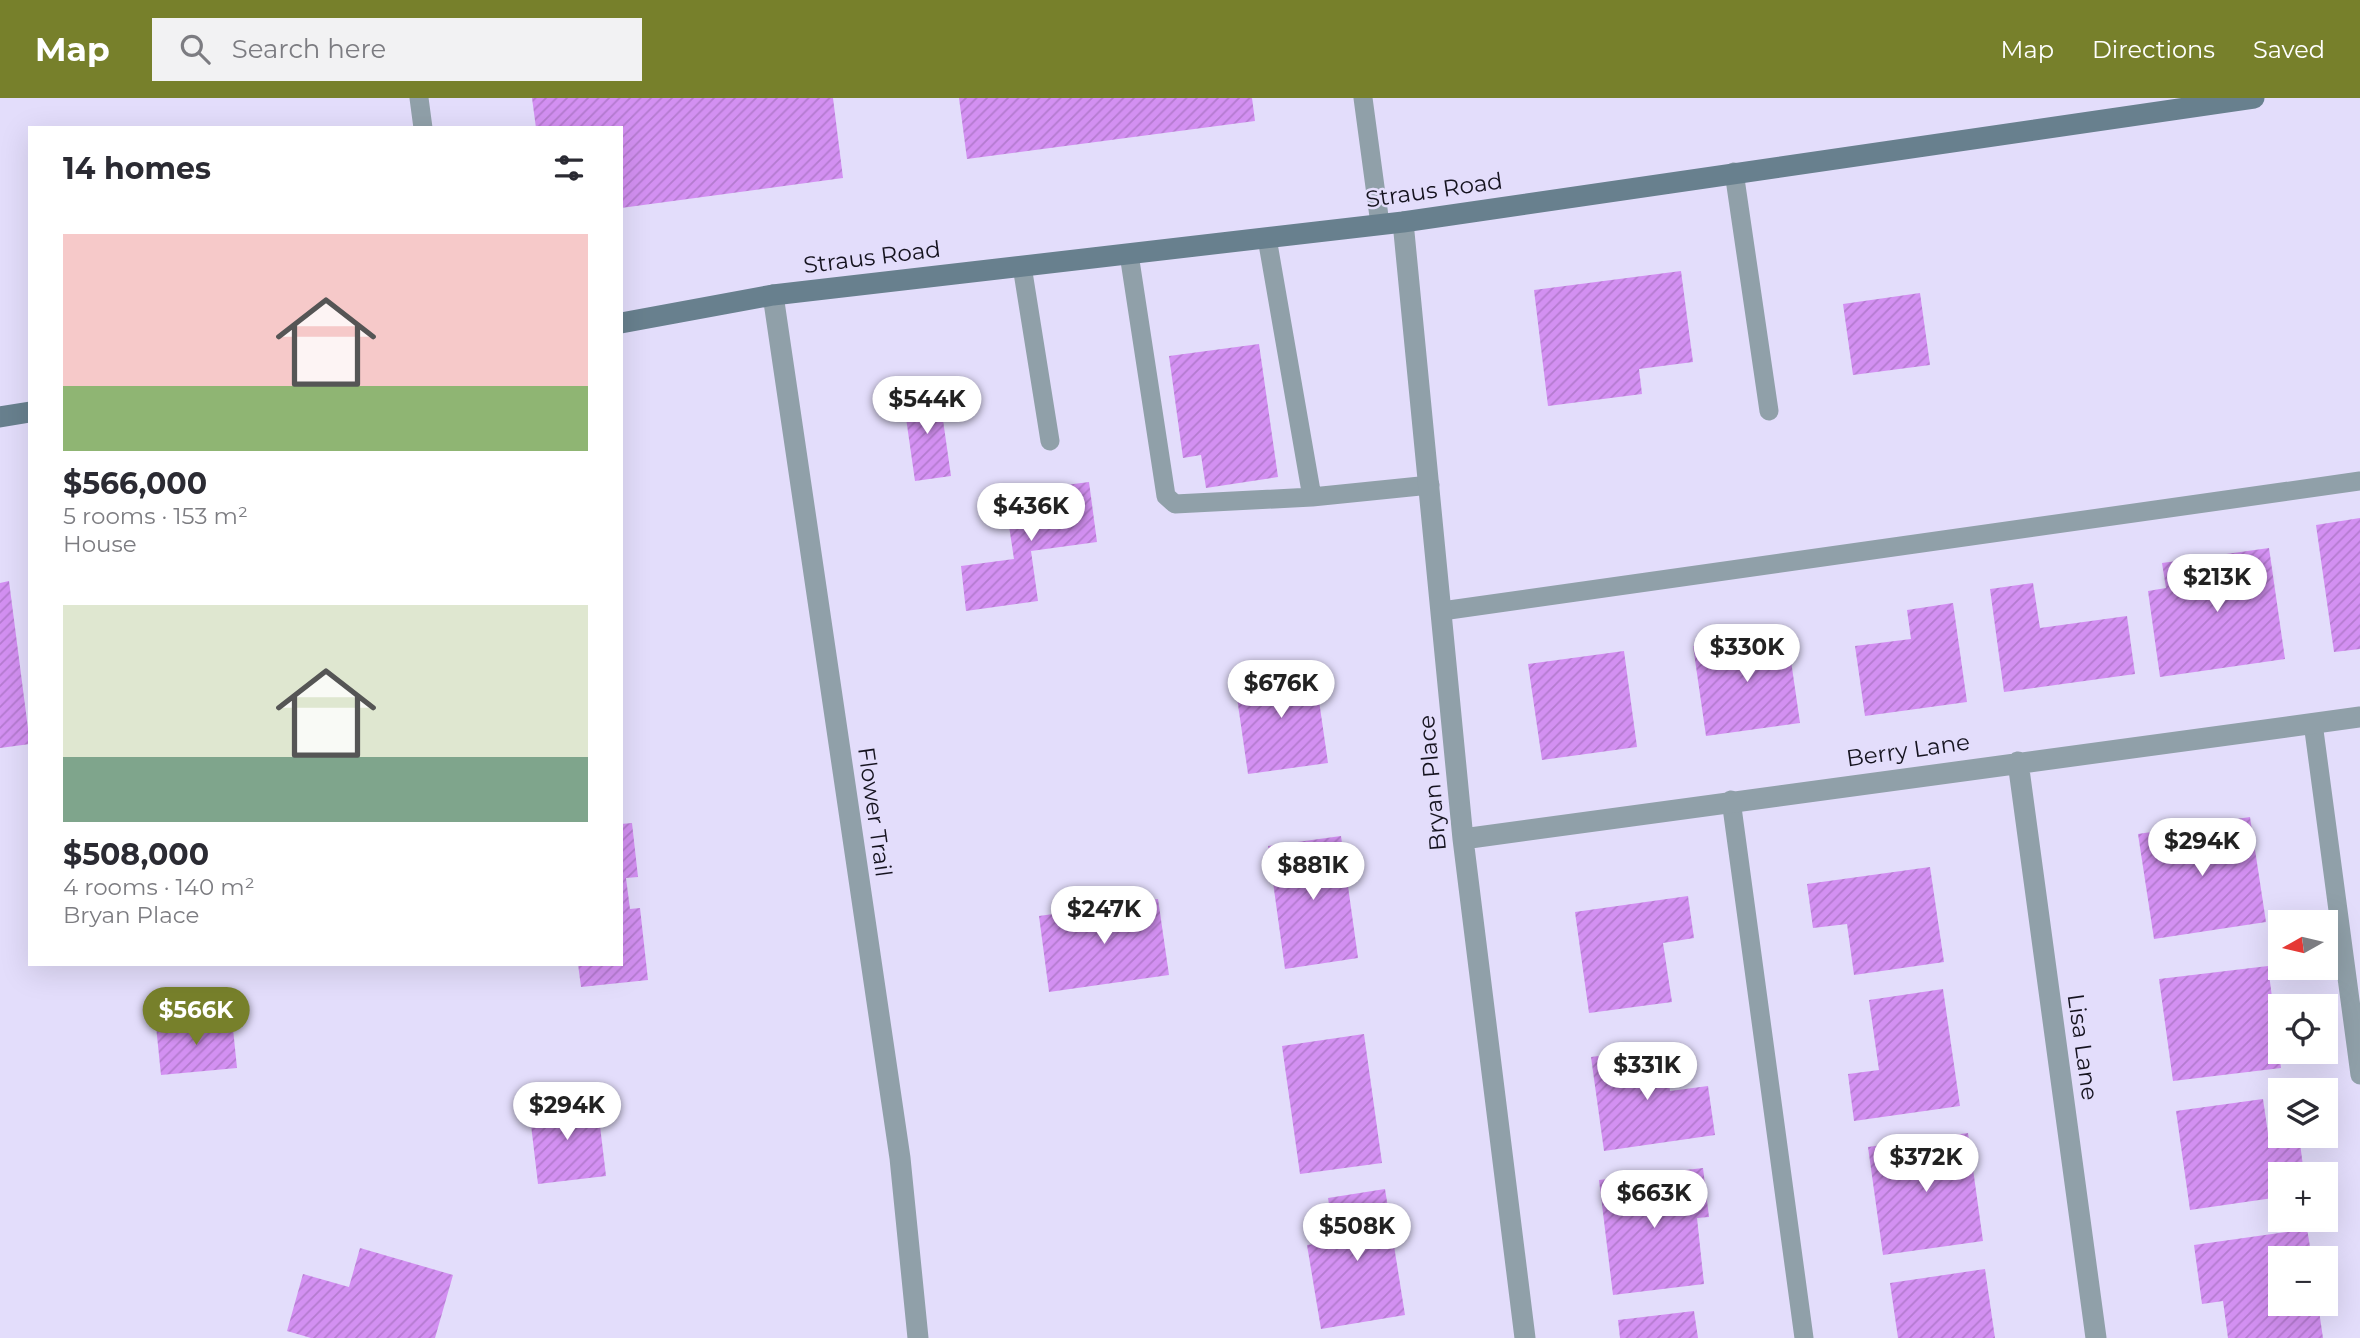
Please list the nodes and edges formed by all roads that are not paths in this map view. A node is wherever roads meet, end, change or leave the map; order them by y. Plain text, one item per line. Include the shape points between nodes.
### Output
1 (419, 98) edge
2 (1363, 98) edge
3 (2254, 98) edge
4 (423, 126) edge
5 (1734, 172) junction
6 (1403, 222) junction
7 (1380, 225) junction
8 (1268, 238) junction
9 (1129, 254) junction
10 (1022, 266) junction
11 (773, 295) junction
12 (623, 323) edge
13 (1769, 411) dead end
14 (28, 412) edge
15 (0, 417) edge
16 (1050, 441) dead end
17 (2360, 481) edge
18 (1430, 485) junction
19 (1312, 498) junction
20 (1442, 611) junction
21 (2360, 717) edge
22 (2313, 723) junction
23 (2018, 762) junction
24 (1731, 800) junction
25 (1463, 839) junction
26 (2360, 1075) edge
27 (918, 1338) edge
28 (1525, 1338) edge
29 (1804, 1338) edge
30 (2096, 1338) edge

1 - 4 lane
2 - 7 lane
3 - 5 street, Straus Road
5 - 6 street, Straus Road
5 - 13 lane
6 - 7 street, Straus Road
6 - 18 street, Bryan Place
7 - 8 street, Straus Road
8 - 9 street, Straus Road
8 - 19 lane
9 - 10 street, Straus Road
9 - 19 lane via 1166,496 1175,504
10 - 11 street, Straus Road
10 - 16 lane
11 - 12 street, Straus Road
11 - 27 street, Flower Trail via 900,1158
14 - 15 street
17 - 20 lane
18 - 19 lane
18 - 20 street, Bryan Place
20 - 25 street, Bryan Place
21 - 22 street, Berry Lane
22 - 23 street, Berry Lane
22 - 26 lane
23 - 24 street, Berry Lane
23 - 30 street, Lisa Lane
24 - 25 street, Berry Lane
24 - 29 lane
25 - 28 street, Bryan Place

